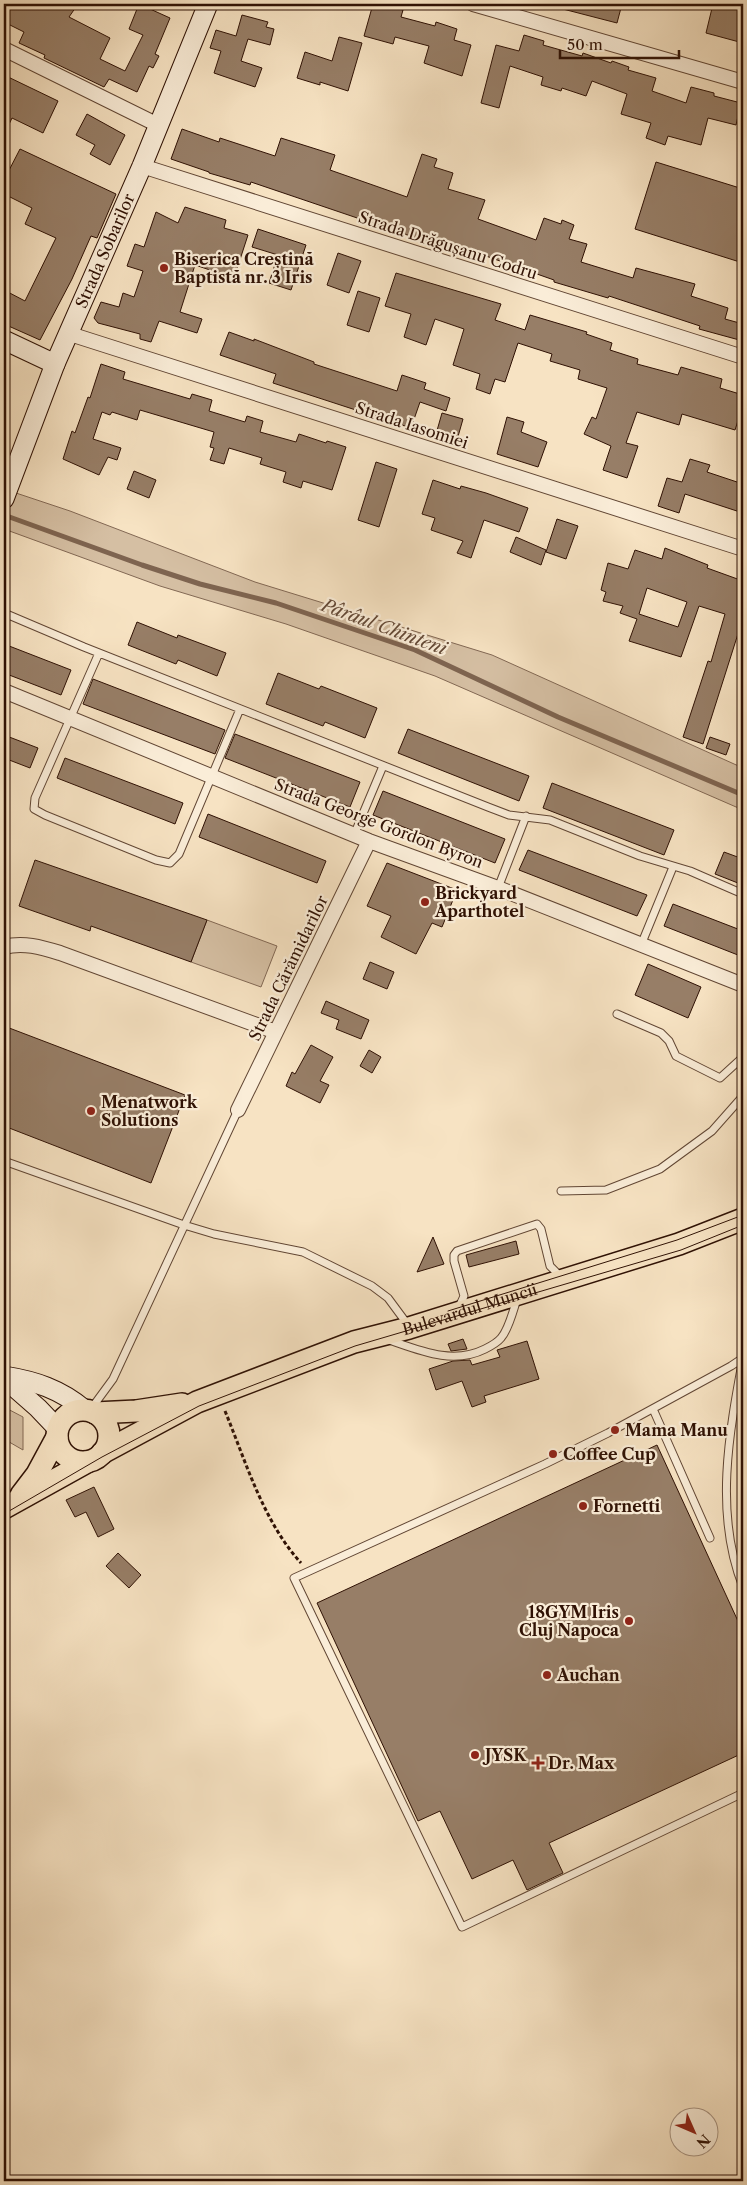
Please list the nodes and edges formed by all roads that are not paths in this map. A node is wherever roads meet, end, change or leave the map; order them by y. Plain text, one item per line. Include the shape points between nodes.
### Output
1 (208, 4) edge
2 (473, 4) edge
3 (4, 49) edge
4 (743, 82) edge
5 (158, 125) junction
6 (142, 166) junction
7 (70, 334) junction
8 (4, 340) edge
9 (743, 357) edge
10 (56, 364) junction
11 (5, 496) edge
12 (743, 549) edge
13 (4, 613) edge
14 (99, 653) junction
15 (4, 691) edge
16 (240, 709) junction
17 (70, 718) junction
18 (383, 766) junction
19 (213, 776) junction
20 (526, 816) junction
21 (354, 835) junction
22 (369, 841) junction
23 (673, 867) junction
24 (498, 888) junction
25 (743, 894) edge
26 (641, 945) junction
27 (4, 947) edge
28 (743, 985) edge
29 (616, 1014) dead end
30 (276, 1032) junction
31 (743, 1056) edge
32 (743, 1096) edge
33 (238, 1110) joint
34 (4, 1161) edge
35 (561, 1191) dead end
36 (743, 1219) edge
37 (184, 1225) junction
38 (566, 1279) junction
39 (518, 1294) junction
40 (453, 1314) junction
41 (409, 1328) junction
42 (381, 1335) junction
43 (743, 1358) edge
44 (4, 1377) edge
45 (197, 1402) junction
46 (653, 1409) junction
47 (90, 1412) junction
48 (57, 1433) junction
49 (95, 1458) junction
50 (10, 1504) edge
51 (710, 1538) dead end
52 (743, 1587) edge
53 (743, 1793) edge

1 - 5 street, Strada Sobarilor
2 - 4 street
3 - 5 street
5 - 6 street, Strada Sobarilor
6 - 7 street, Strada Sobarilor
6 - 9 street, Strada Drăgușanu Codru
7 - 10 street, Strada Sobarilor
7 - 12 street, Strada Iasomiei
8 - 10 street
10 - 11 street, Strada Sobarilor
13 - 14 lane
14 - 16 lane
14 - 17 lane
15 - 17 street, Strada George Gordon Byron
16 - 18 lane
16 - 19 lane
17 - 19 street, Strada George Gordon Byron
17 - 19 lane via 34,798 34,808 156,860 170,863 179,854
18 - 20 lane via 502,812
18 - 21 lane
19 - 21 street, Strada George Gordon Byron
20 - 23 lane via 550,820
20 - 24 lane
21 - 22 street, Strada George Gordon Byron
22 - 24 street, Strada George Gordon Byron
22 - 30 street, Strada Cărămidarilor
23 - 25 lane
23 - 26 lane
24 - 26 street, Strada George Gordon Byron
26 - 28 street, Strada George Gordon Byron
27 - 30 street via 14,944 37,946 60,953
29 - 31 lane via 661,1033 676,1056 720,1078
30 - 33 street, Strada Cărămidarilor
32 - 35 lane via 712,1132 660,1169 606,1190
33 - 37 lane
34 - 37 lane
36 - 38 main road, Bulevardul Muncii via 679,1244
37 - 41 lane via 303,1252 372,1286 388,1298
37 - 47 lane via 114,1379
38 - 39 main road, Bulevardul Muncii
38 - 40 lane via 550,1266 536,1224 457,1250 454,1261 464,1296
39 - 40 main road, Bulevardul Muncii
39 - 42 lane via 502,1338 472,1355 448,1357 426,1354
40 - 41 main road, Bulevardul Muncii
41 - 42 main road, Bulevardul Muncii
42 - 45 main road, Bulevardul Muncii via 354,1342
43 - 46 lane
43 - 52 lane via 729,1433 727,1521
44 - 47 street via 36,1382 72,1399
44 - 48 street via 38,1408
45 - 47 main road, Bulevardul Muncii via 136,1411
45 - 49 main road, Bulevardul Muncii
46 - 51 lane
46 - 53 lane via 546,1464 294,1578 462,1927
47 - 48 main road via 70,1414
47 - 49 main road via 106,1424 108,1431 107,1446
48 - 49 main road via 63,1453 79,1462
48 - 50 main road, Bulevardul Muncii via 37,1474
49 - 50 main road, Bulevardul Muncii

